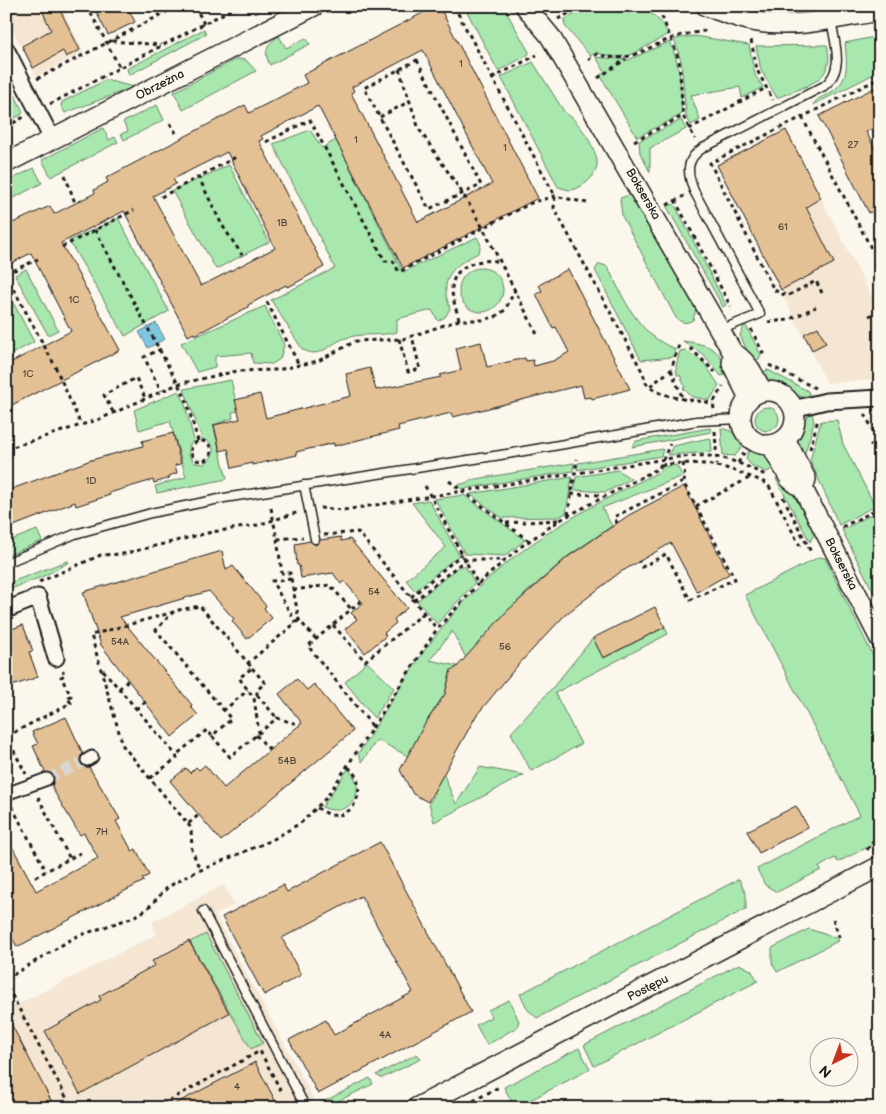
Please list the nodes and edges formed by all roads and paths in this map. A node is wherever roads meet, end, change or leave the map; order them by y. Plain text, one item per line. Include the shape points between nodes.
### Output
1 (87, 6) edge
2 (155, 6) edge
3 (178, 6) edge
4 (195, 6) edge
5 (238, 6) edge
6 (314, 6) edge
7 (454, 6) edge
8 (526, 6) edge
9 (539, 6) edge
10 (583, 6) edge
11 (706, 6) edge
12 (659, 9) dead end
13 (880, 11) edge
14 (160, 16) junction
15 (831, 18) junction
16 (204, 24) junction
17 (554, 28) junction
18 (708, 30) dead end
19 (672, 38) junction
20 (751, 40) dead end
21 (111, 41) junction
22 (106, 43) junction
23 (162, 45) junction
24 (6, 49) edge
25 (537, 55) dead end
26 (629, 58) junction
27 (588, 60) dead end
28 (120, 68) junction
29 (399, 69) junction
30 (492, 78) junction
31 (598, 78) dead end
32 (880, 78) edge
33 (33, 82) dead end
34 (766, 88) junction
35 (410, 101) junction
36 (778, 109) junction
37 (38, 110) junction
38 (683, 116) junction
39 (380, 117) junction
40 (802, 117) junction
41 (170, 123) dead end
42 (6, 127) edge
43 (689, 129) junction
44 (176, 133) dead end
45 (52, 139) junction
46 (634, 141) dead end
47 (266, 142) dead end
48 (700, 149) junction
49 (236, 157) dead end
50 (6, 163) edge
51 (710, 163) junction
52 (65, 175) dead end
53 (198, 176) junction
54 (694, 191) junction
55 (463, 194) junction
56 (161, 196) dead end
57 (555, 196) junction
58 (675, 200) junction
59 (586, 202) dead end
60 (75, 203) dead end
61 (664, 206) dead end
62 (134, 210) dead end
63 (483, 228) junction
64 (95, 230) junction
65 (62, 247) dead end
66 (242, 255) dead end
67 (38, 259) dead end
68 (501, 262) junction
69 (880, 265) edge
70 (6, 275) edge
71 (515, 290) junction
72 (822, 293) dead end
73 (267, 302) dead end
74 (731, 307) dead end
75 (816, 307) dead end
76 (880, 311) edge
77 (869, 316) dead end
78 (459, 320) junction
79 (762, 324) dead end
80 (756, 325) dead end
81 (720, 330) junction
82 (412, 336) junction
83 (538, 336) dead end
84 (399, 339) junction
85 (679, 345) dead end
86 (690, 348) dead end
87 (161, 349) junction
88 (300, 365) junction
89 (671, 370) junction
90 (716, 373) dead end
91 (721, 381) dead end
92 (178, 384) junction
93 (650, 386) junction
94 (161, 391) junction
95 (756, 395) junction
96 (816, 395) dead end
97 (145, 398) junction
98 (880, 398) edge
99 (683, 399) junction
100 (713, 403) junction
101 (793, 409) junction
102 (818, 411) dead end
103 (113, 412) junction
104 (864, 412) dead end
105 (741, 419) junction
106 (715, 420) junction
107 (81, 425) junction
108 (752, 440) junction
109 (879, 440) edge
110 (198, 441) junction
111 (778, 442) junction
112 (670, 444) dead end
113 (6, 449) edge
114 (808, 455) dead end
115 (717, 457) junction
116 (576, 459) dead end
117 (662, 460) junction
118 (738, 462) junction
119 (683, 463) junction
120 (880, 463) edge
121 (717, 464) junction
122 (660, 465) junction
123 (574, 474) junction
124 (751, 477) junction
125 (449, 481) dead end
126 (684, 482) junction
127 (774, 482) dead end
128 (304, 486) junction
129 (425, 486) dead end
130 (779, 490) dead end
131 (463, 492) junction
132 (571, 494) junction
133 (604, 495) junction
134 (431, 496) junction
135 (696, 506) junction
136 (271, 508) dead end
137 (880, 508) edge
138 (309, 510) junction
139 (568, 515) junction
140 (273, 520) junction
141 (560, 520) junction
142 (505, 523) junction
143 (617, 523) dead end
144 (837, 529) dead end
145 (314, 537) junction
146 (277, 539) junction
147 (530, 541) junction
148 (800, 546) dead end
149 (811, 552) dead end
150 (462, 554) junction
151 (465, 560) junction
152 (506, 560) junction
153 (639, 561) dead end
154 (6, 563) edge
155 (291, 579) junction
156 (478, 584) junction
157 (32, 585) dead end
158 (293, 590) junction
159 (411, 597) junction
160 (360, 601) dead end
161 (414, 601) junction
162 (351, 609) junction
163 (6, 610) edge
164 (174, 611) junction
165 (424, 613) junction
166 (298, 621) junction
167 (333, 625) junction
168 (437, 629) junction
169 (316, 639) junction
170 (880, 639) edge
171 (56, 658) joint
172 (248, 663) junction
173 (101, 668) junction
174 (252, 668) junction
175 (130, 678) dead end
176 (119, 689) junction
177 (248, 690) junction
178 (255, 696) junction
179 (148, 700) dead end
180 (136, 710) junction
181 (224, 711) junction
182 (277, 718) junction
183 (300, 725) dead end
184 (373, 727) junction
185 (258, 734) junction
186 (7, 736) edge
187 (212, 736) junction
188 (270, 750) dead end
189 (176, 755) junction
190 (346, 766) junction
191 (150, 778) junction
192 (47, 779) tunnel mouth
193 (8, 799) edge
194 (317, 808) junction
195 (200, 813) dead end
196 (188, 824) junction
197 (880, 831) edge
198 (867, 850) dead end
199 (84, 852) dead end
200 (880, 866) edge
201 (200, 870) junction
202 (46, 871) junction
203 (35, 877) dead end
204 (203, 911) dead end
205 (833, 919) dead end
206 (840, 940) dead end
207 (7, 988) edge
208 (499, 1087) dead end
209 (286, 1100) dead end
210 (466, 1104) dead end
211 (72, 1108) edge
212 (155, 1108) edge
213 (306, 1108) edge
214 (416, 1108) edge

1 - 22 path
2 - 14 path
3 - 14 path
4 - 16 path
5 - 16 path
6 - 45 street, Obrzeżna
7 - 30 path
8 - 17 street, Bokserska
9 - 17 street, Bokserska
10 - 17 path
11 - 15 street via 757,22
12 - 19 path
13 - 15 street
14 - 21 path
15 - 36 lane via 838,62 831,80
16 - 23 path
17 - 81 street, Bokserska
18 - 19 path
19 - 26 path
19 - 38 path via 679,60
20 - 34 path via 756,70
21 - 22 path
21 - 23 path
22 - 28 path
22 - 33 path
23 - 28 path
24 - 37 street
25 - 30 path
26 - 27 path via 612,59 597,54
26 - 31 path
28 - 37 path
29 - 35 path
29 - 39 path via 364,88
29 - 55 path via 416,60 481,185
30 - 57 path
32 - 40 path
34 - 36 path
34 - 43 path
35 - 39 path
35 - 55 path via 419,129
36 - 48 lane
37 - 42 path
37 - 45 street
38 - 43 path
38 - 46 path
39 - 55 path via 429,209
40 - 51 path
40 - 69 path
41 - 44 path
43 - 48 path
45 - 50 street, Obrzeżna
47 - 63 path via 310,120 385,262 393,261 399,272
48 - 51 path
48 - 54 lane via 693,154 688,167
49 - 53 path
51 - 72 path via 774,290 787,296 816,281
52 - 60 path
53 - 56 path
53 - 66 path via 222,225
54 - 58 path
54 - 81 lane via 760,314
55 - 63 path
57 - 59 path
57 - 63 path via 531,203
57 - 93 path via 554,208
58 - 61 path
58 - 74 path
62 - 64 path
63 - 68 path
64 - 65 path
64 - 87 path
67 - 70 path
68 - 71 path
68 - 78 path via 480,260 461,270 452,291
70 - 107 path via 55,366
71 - 78 path via 505,310 496,317
71 - 83 path
73 - 88 path
75 - 79 path via 788,320
76 - 77 path
78 - 82 path
80 - 96 path via 750,328 769,366 814,388
81 - 95 street, Bokserska via 733,353 732,364
82 - 84 path
82 - 84 path via 420,369 408,372
84 - 88 path via 356,341 318,361
85 - 89 path
86 - 90 path
87 - 92 path
87 - 94 path via 144,357
88 - 92 path via 277,370 237,371
89 - 93 path
89 - 99 path
91 - 100 path via 723,387
92 - 94 path
92 - 110 path
93 - 99 path
94 - 97 path
95 - 101 street via 770,390 784,396
95 - 105 street via 744,404
97 - 103 path
97 - 103 path via 136,378 104,395
98 - 101 street via 826,401
99 - 100 path
100 - 106 path
101 - 111 street via 794,424
102 - 114 path via 820,418
103 - 107 path
104 - 109 path
105 - 106 lane
105 - 108 street
106 - 115 path
106 - 128 lane
107 - 113 path
108 - 111 street
108 - 118 path
109 - 120 path via 871,445
110 - 110 path via 190,450 194,459 201,462 211,450 205,442
111 - 170 street, Bokserska via 790,479 803,489
112 - 117 path
115 - 117 path
115 - 118 path
115 - 121 path
116 - 123 path
117 - 122 path
117 - 123 path
118 - 127 path via 769,476
119 - 121 path
119 - 122 path
119 - 126 path
121 - 124 path
122 - 133 path
123 - 131 path
123 - 132 path
124 - 135 path
124 - 148 path via 763,481 770,488
125 - 131 path
126 - 135 path
126 - 143 path via 614,517
128 - 138 lane
128 - 154 lane via 151,513 75,534
129 - 134 path
130 - 149 path
131 - 134 path
131 - 142 path
132 - 133 path
132 - 139 path
133 - 139 path
134 - 138 path via 344,510
134 - 150 path
135 - 153 path via 735,579 690,600 666,554 642,567
136 - 140 path
137 - 144 path
138 - 140 path
138 - 145 lane
139 - 141 path
140 - 146 path
140 - 157 path via 123,554 101,555
141 - 142 path
141 - 147 path
142 - 147 path
145 - 146 path
145 - 159 path via 358,532
146 - 155 path via 282,574 290,573
147 - 152 path
150 - 151 path
150 - 159 path
151 - 152 path
151 - 156 path
151 - 161 path
152 - 156 path
155 - 158 path
155 - 166 path via 272,581
156 - 168 path
158 - 162 path via 330,585
158 - 166 path
159 - 161 path
160 - 162 path
161 - 165 path
162 - 167 path
163 - 171 street via 38,597
164 - 172 path via 200,606
164 - 173 path via 91,635
164 - 181 path via 156,630
165 - 167 path via 364,662
165 - 168 path
166 - 169 path
166 - 172 path
167 - 169 path
168 - 184 path
169 - 184 path via 308,646
171 - 186 path via 65,675 61,677 70,703
172 - 174 path
173 - 176 path
173 - 191 path via 123,746
174 - 177 path via 239,678
174 - 178 path via 265,683
175 - 176 path
176 - 180 path
177 - 178 path
177 - 181 path
178 - 182 path
178 - 185 path
179 - 180 path
180 - 189 path
181 - 187 path via 231,719
182 - 183 path
182 - 185 path
184 - 190 path
185 - 187 path via 230,757
185 - 188 path
187 - 189 path via 207,730
189 - 191 path via 177,758
190 - 194 path
190 - 194 path via 355,770 360,783 360,794 353,807 332,815
191 - 196 path
192 - 193 street
193 - 202 path
194 - 201 path via 280,837
195 - 196 path
196 - 201 path via 192,850
197 - 198 path
199 - 202 path
200 - 214 street, Postępu
201 - 207 path via 168,887 146,910 60,945 8,978
202 - 203 path
204 - 213 lane
205 - 206 path
207 - 211 path
208 - 210 path
209 - 212 path via 260,1051

